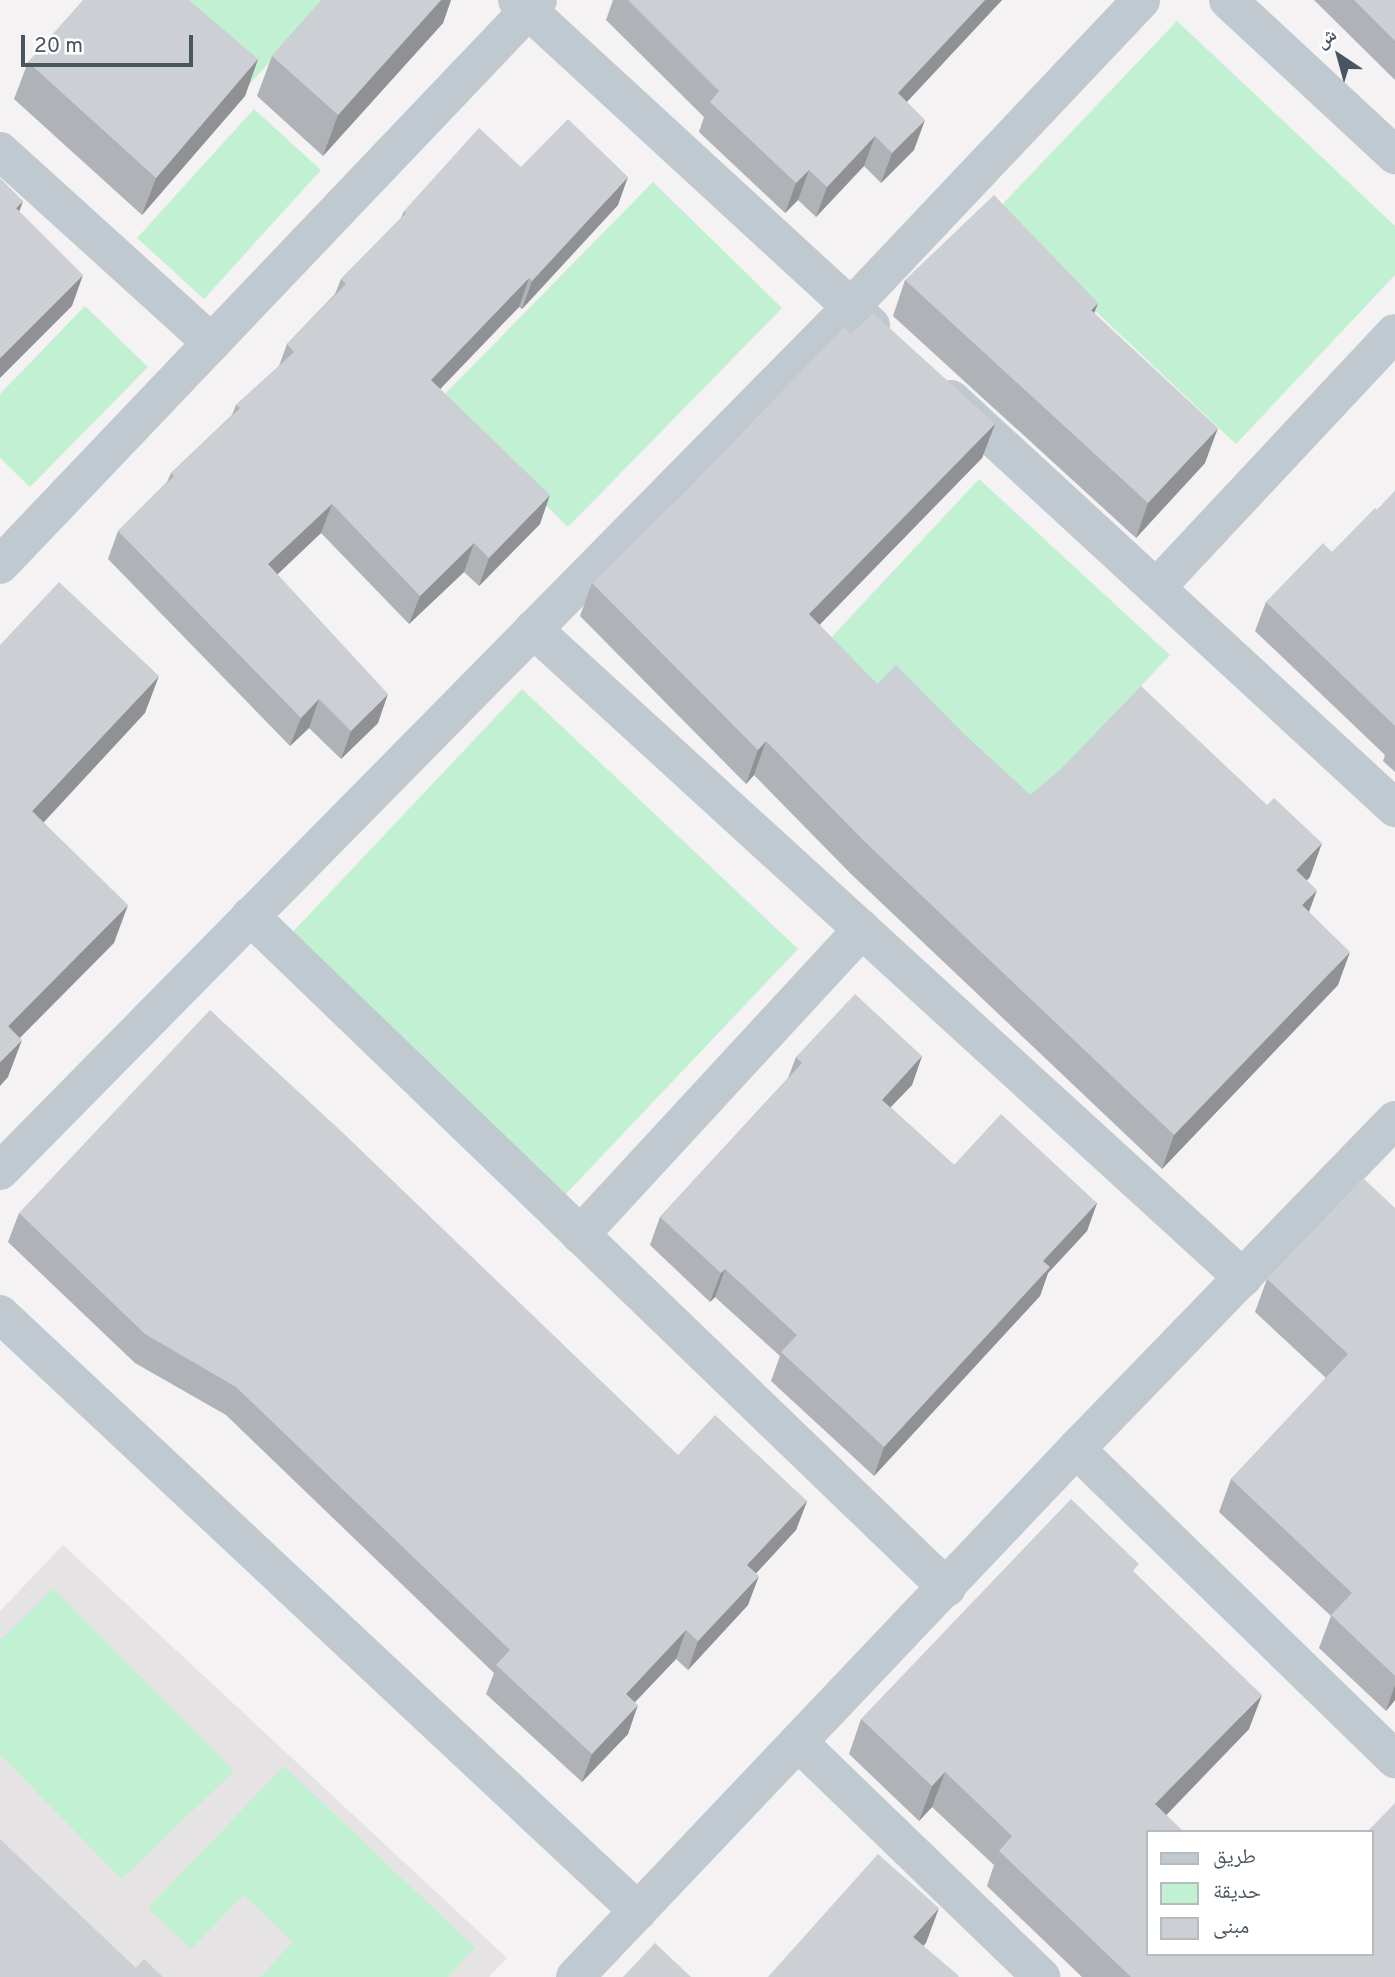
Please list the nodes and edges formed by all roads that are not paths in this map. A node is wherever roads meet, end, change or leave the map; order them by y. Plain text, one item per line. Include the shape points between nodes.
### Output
1 (1141, 0) edge
2 (1228, 0) edge
3 (528, 3) edge
4 (0, 151) edge
5 (1395, 155) edge
6 (851, 307) junction
7 (1395, 333) edge
8 (212, 343) junction
9 (892, 344) edge
10 (922, 373) edge
11 (0, 565) edge
12 (1156, 588) junction
13 (533, 629) junction
14 (1395, 808) edge
15 (250, 916) junction
16 (862, 929) junction
17 (1390, 1134) edge
18 (0, 1171) edge
19 (580, 1234) junction
20 (1243, 1278) junction
21 (0, 1314) edge
22 (1076, 1449) junction
23 (947, 1588) junction
24 (799, 1743) junction
25 (1395, 1759) edge
26 (638, 1911) junction
27 (575, 1977) edge
28 (1041, 1977) edge

1 - 6 street
2 - 5 street
3 - 6 street
3 - 8 street
4 - 8 street
6 - 9 street
6 - 13 street
7 - 12 street
8 - 11 street
10 - 12 street
12 - 14 street
13 - 15 street
13 - 16 street
15 - 18 street
15 - 19 street
16 - 19 street
16 - 20 street
17 - 20 street
19 - 23 street
20 - 22 street
21 - 26 street
22 - 23 street
22 - 25 street
23 - 24 street
24 - 26 street
24 - 28 street
26 - 27 street

